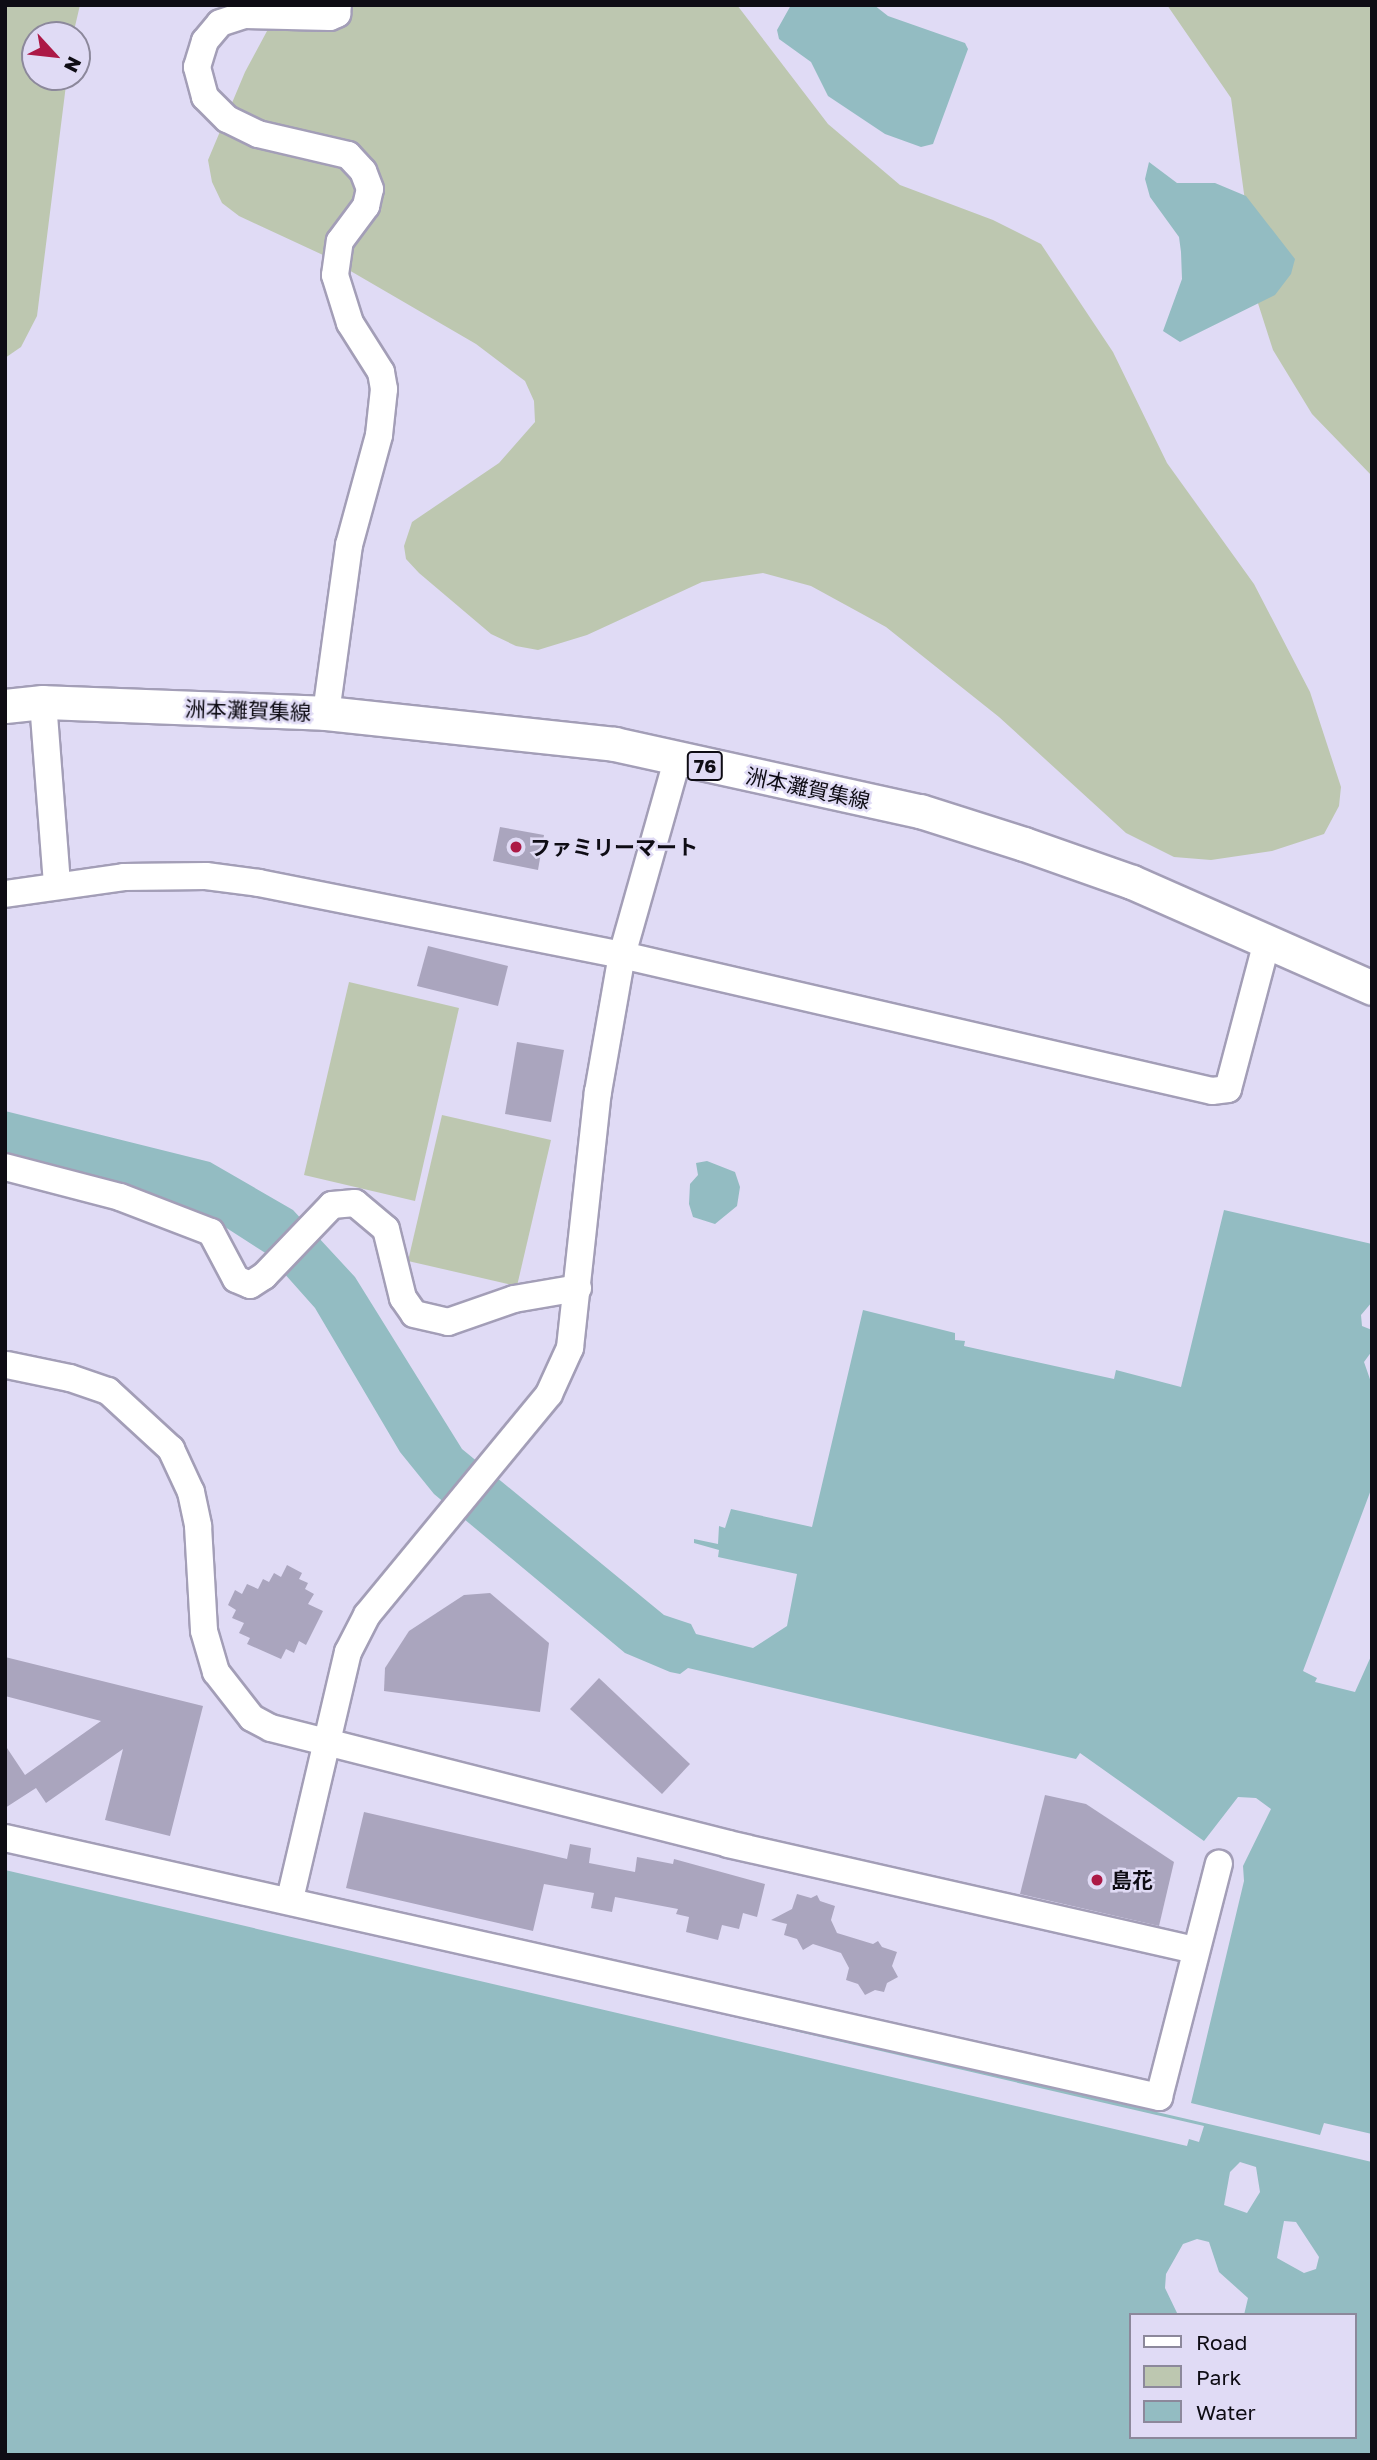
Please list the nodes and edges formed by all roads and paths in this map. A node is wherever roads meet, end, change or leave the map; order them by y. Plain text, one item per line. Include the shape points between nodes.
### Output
1 (338, 5) edge
2 (43, 702) junction
3 (5, 706) edge
4 (326, 713) junction
5 (677, 760) junction
6 (57, 885) junction
7 (5, 894) edge
8 (1267, 941) junction
9 (622, 955) junction
10 (1370, 988) edge
11 (5, 1167) edge
12 (578, 1288) junction
13 (6, 1364) edge
14 (328, 1745) junction
15 (5, 1838) edge
16 (1219, 1864) dead end
17 (290, 1899) junction
18 (1193, 1950) junction

1 - 4 street via 337,14 330,17 245,15 220,23 205,41 197,67 205,97 227,119 258,134 348,155 363,171 370,189 366,206 340,241 335,275 350,323 381,372 384,389 379,435 349,545
2 - 3 main road, 洲本灘賀集線 / 76
2 - 4 main road, 洲本灘賀集線 / 76
2 - 6 street
4 - 5 main road, 洲本灘賀集線 / 76 via 614,744
5 - 8 main road, 洲本灘賀集線 / 76 via 920,811 1132,882
5 - 9 street
6 - 7 street
6 - 9 street via 124,877 206,876
8 - 9 street via 1227,1089 1212,1091
8 - 10 main road, 洲本灘賀集線 / 76
9 - 12 street via 587,1182
11 - 12 street via 120,1197 211,1232 236,1279 250,1285 332,1205 355,1203 386,1229 403,1298 414,1314 448,1322 514,1299
12 - 14 street via 570,1348 549,1394 367,1615 348,1652
13 - 14 street via 108,1391 171,1449 184,1472 198,1526 204,1631 216,1672 252,1718 289,1735
14 - 17 street
14 - 18 street via 714,1841
15 - 17 street
16 - 18 street
17 - 18 street via 1159,2097

